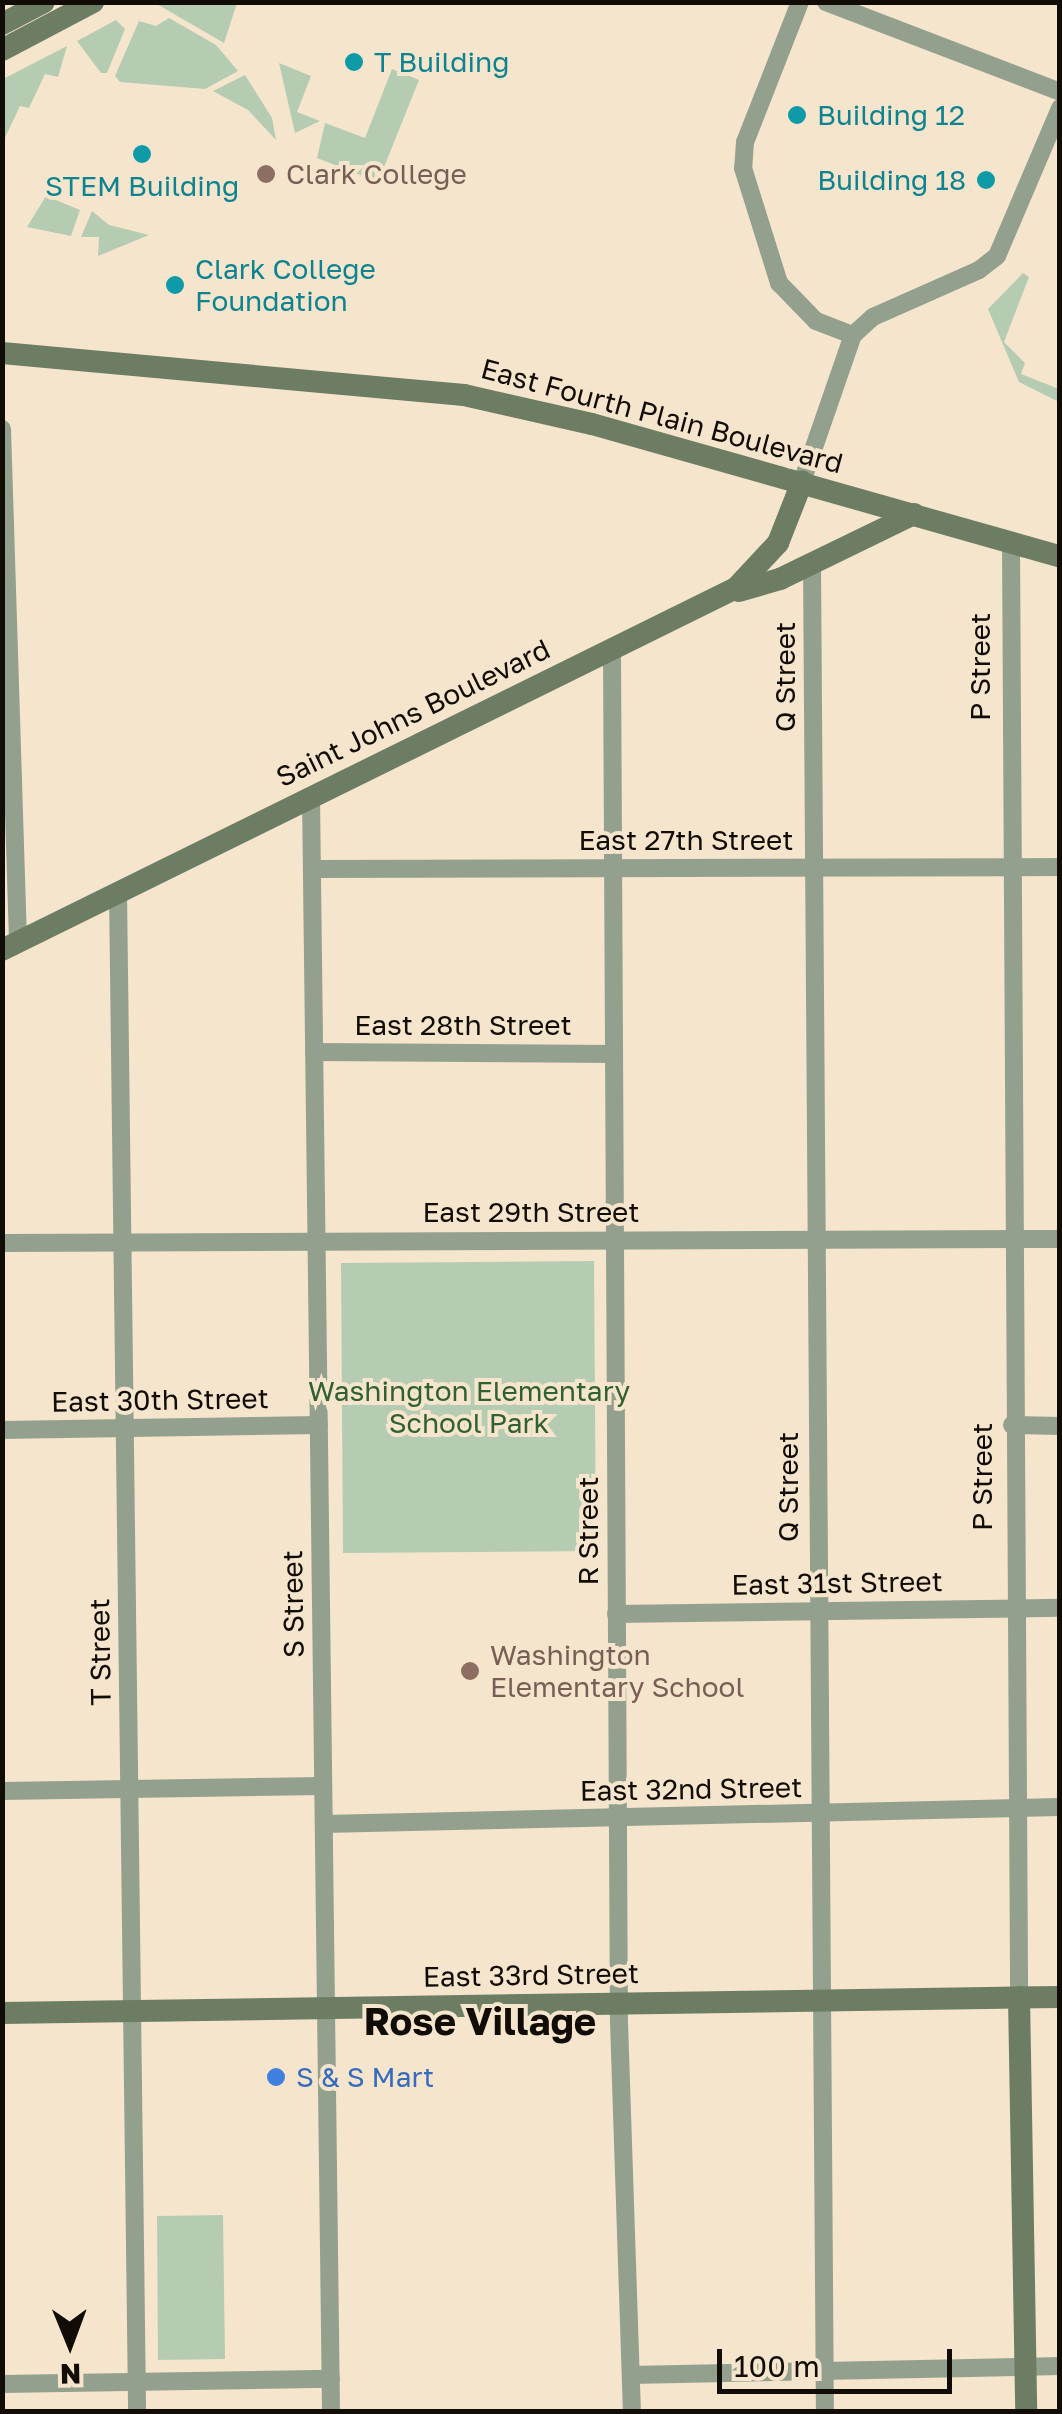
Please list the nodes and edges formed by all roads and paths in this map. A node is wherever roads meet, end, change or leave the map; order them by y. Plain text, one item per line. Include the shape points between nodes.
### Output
1 (44, 2) edge
2 (92, 2) edge
3 (800, 2) edge
4 (826, 2) edge
5 (2, 24) edge
6 (2, 50) edge
7 (1060, 92) edge
8 (1060, 108) edge
9 (853, 335) junction
10 (3, 354) edge
11 (2, 429) edge
12 (802, 482) junction
13 (914, 514) junction
14 (1011, 542) junction
15 (1060, 556) edge
16 (812, 563) junction
17 (721, 596) junction
18 (612, 650) junction
19 (311, 797) junction
20 (1008, 867) junction
21 (1060, 867) edge
22 (612, 868) junction
23 (813, 868) junction
24 (313, 869) junction
25 (118, 892) junction
26 (10, 946) edge
27 (314, 1052) junction
28 (612, 1054) junction
29 (613, 1239) junction
30 (814, 1239) junction
31 (1011, 1239) junction
32 (1060, 1239) edge
33 (316, 1240) junction
34 (122, 1242) junction
35 (2, 1243) edge
36 (318, 1425) junction
37 (1012, 1425) junction
38 (1060, 1426) edge
39 (125, 1428) junction
40 (2, 1430) edge
41 (1013, 1607) junction
42 (1060, 1608) edge
43 (816, 1611) junction
44 (616, 1614) junction
45 (323, 1786) junction
46 (129, 1789) junction
47 (2, 1791) edge
48 (1016, 1808) junction
49 (1060, 1808) edge
50 (817, 1814) junction
51 (617, 1819) junction
52 (324, 1824) junction
53 (1060, 1997) edge
54 (1019, 1998) junction
55 (818, 2000) junction
56 (618, 2004) junction
57 (326, 2008) junction
58 (132, 2011) junction
59 (2, 2013) edge
60 (1060, 2366) edge
61 (1025, 2367) junction
62 (824, 2371) junction
63 (631, 2374) junction
64 (331, 2379) junction
65 (137, 2382) junction
66 (2, 2384) edge
67 (137, 2412) edge
68 (331, 2412) edge
69 (632, 2412) edge
70 (825, 2412) edge
71 (1026, 2412) edge

1 - 5 street
2 - 6 street
3 - 9 street via 745,142 743,168 779,283 816,322
4 - 7 street
8 - 9 street via 998,256 873,317
9 - 12 street
10 - 12 street, East Fourth Plain Boulevard via 464,396
11 - 26 street
12 - 13 street, East Fourth Plain Boulevard
12 - 17 street, Saint Johns Boulevard via 770,554
13 - 14 street, East Fourth Plain Boulevard
13 - 16 street
14 - 15 street, East Fourth Plain Boulevard
14 - 20 street, P Street
16 - 17 street
16 - 23 street, Q Street
17 - 18 street, Saint Johns Boulevard
18 - 19 street, Saint Johns Boulevard
18 - 22 street, R Street
19 - 24 street, S Street
19 - 25 street, Saint Johns Boulevard
20 - 21 street, East 27th Street
20 - 23 street, East 27th Street
20 - 31 street, P Street
22 - 23 street, East 27th Street
22 - 24 street, East 27th Street
22 - 28 street, R Street
23 - 30 street, Q Street
24 - 27 street, S Street
25 - 26 street, Saint Johns Boulevard
25 - 34 street, T Street
27 - 28 street, East 28th Street
27 - 33 street, S Street
28 - 29 street, R Street
29 - 30 street, East 29th Street
29 - 33 street, East 29th Street
29 - 44 street, R Street
30 - 31 street, East 29th Street
30 - 43 street, Q Street
31 - 32 street, East 29th Street
31 - 37 street, P Street
33 - 34 street, East 29th Street
33 - 36 street, S Street
34 - 35 street, East 29th Street
34 - 39 street, T Street
36 - 39 street, East 30th Street
36 - 45 street, S Street
37 - 38 street
37 - 41 street, P Street
39 - 40 street, East 30th Street
39 - 46 street, T Street
41 - 42 street, East 31st Street
41 - 43 street, East 31st Street
41 - 48 street, P Street
43 - 44 street, East 31st Street
43 - 50 street, Q Street
44 - 51 street, R Street
45 - 46 street
45 - 52 street, S Street
46 - 47 street
46 - 58 street, T Street
48 - 49 street, East 32nd Street
48 - 50 street, East 32nd Street
48 - 54 street, P Street
50 - 51 street, East 32nd Street
50 - 55 street, Q Street
51 - 52 street, East 32nd Street
51 - 56 street, R Street
52 - 57 street, S Street
53 - 54 street, East 33rd Street
54 - 55 street, East 33rd Street
54 - 61 street, P Street
55 - 56 street, East 33rd Street
55 - 62 street, Q Street
56 - 57 street, East 33rd Street
56 - 63 street, R Street
57 - 58 street, East 33rd Street
57 - 64 street, S Street
58 - 59 street, East 33rd Street
58 - 65 street, T Street
60 - 61 street
61 - 62 street
61 - 71 street, P Street
62 - 63 street
62 - 70 street, Q Street
63 - 69 street, R Street
64 - 65 street
64 - 68 street, S Street
65 - 66 street
65 - 67 street, T Street

